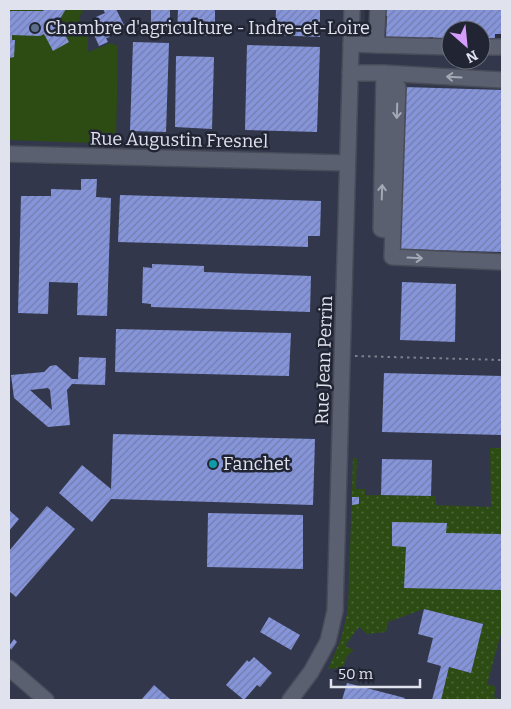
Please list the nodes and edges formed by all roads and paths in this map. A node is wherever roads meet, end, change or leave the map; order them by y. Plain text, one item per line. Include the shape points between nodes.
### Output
1 (352, 9) edge
2 (378, 9) edge
3 (351, 44) junction
4 (376, 45) junction
5 (441, 47) edge
6 (384, 73) junction
7 (350, 74) junction
8 (502, 80) edge
9 (9, 154) edge
10 (347, 163) junction
11 (502, 262) edge
12 (343, 356) junction
13 (502, 360) edge
14 (9, 668) edge
15 (46, 700) edge
16 (290, 700) edge

1 - 3 street, Rue Jean Perrin
2 - 4 street
3 - 4 street
3 - 7 street, Rue Jean Perrin
4 - 5 street
6 - 7 street
8 -> 6 street
6 -> 11 street via 381,229 392,231 392,257
7 - 10 street, Rue Jean Perrin
9 - 10 street, Rue Augustin Fresnel
10 - 12 street, Rue Jean Perrin
12 - 13 path
12 - 16 street, Rue Jean Perrin via 335,611 328,641
14 - 15 street

